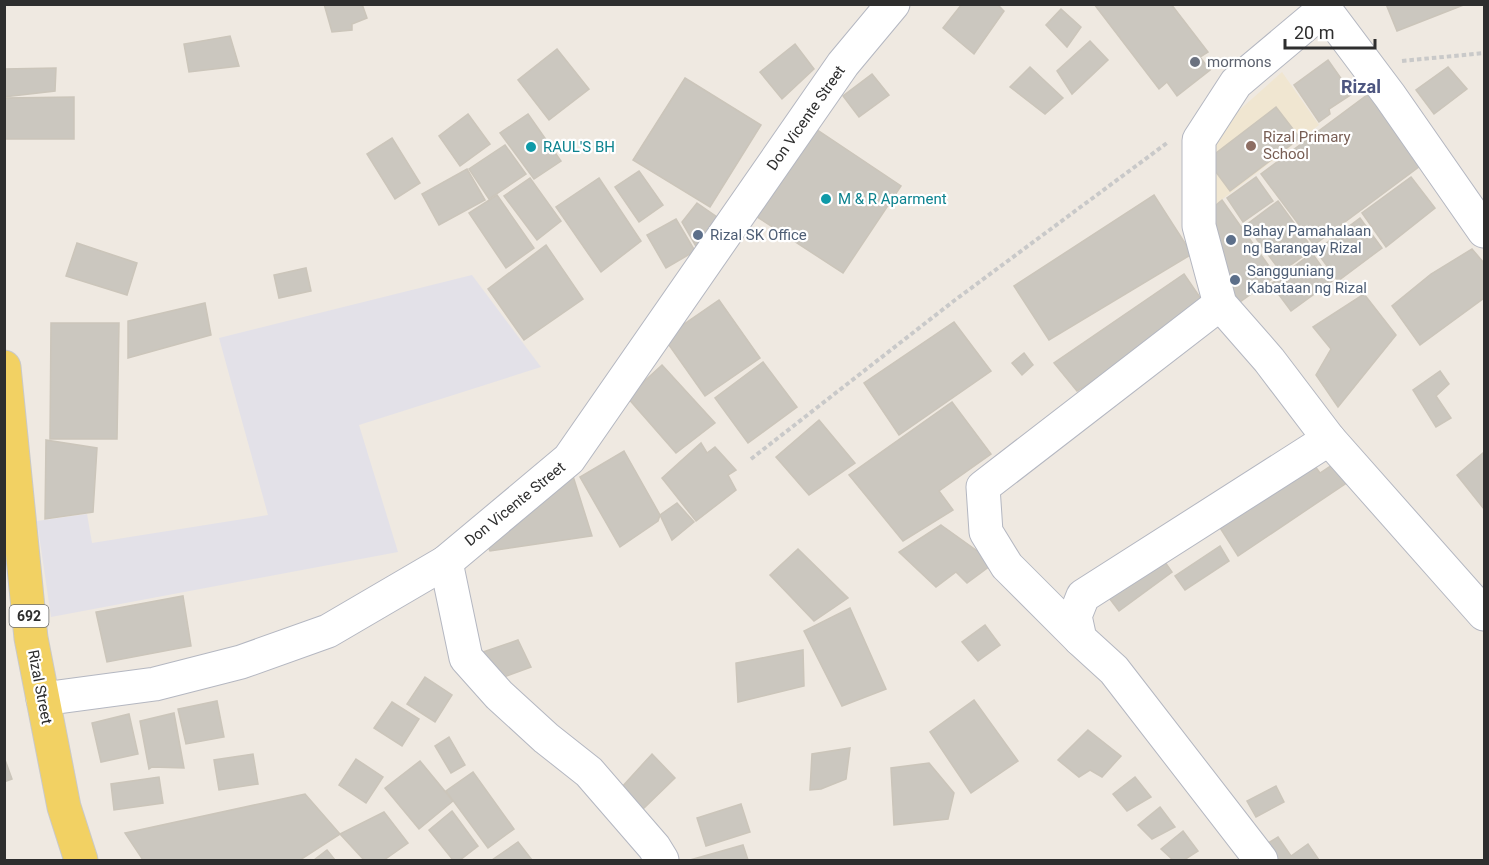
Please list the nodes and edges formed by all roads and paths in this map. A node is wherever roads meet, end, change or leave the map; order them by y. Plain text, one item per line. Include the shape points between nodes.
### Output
1 (893, 4) edge
2 (1322, 7) edge
3 (1485, 53) edge
4 (1366, 65) junction
5 (1199, 140) junction
6 (1485, 231) edge
7 (1220, 304) junction
8 (6, 382) edge
9 (1329, 439) junction
10 (751, 459) dead end
11 (446, 562) junction
12 (1485, 614) edge
13 (1080, 639) junction
14 (43, 699) junction
15 (81, 861) edge
16 (662, 861) edge
17 (1261, 861) edge

1 - 11 street, Don Vicente Street via 843,64 569,459
2 - 4 street
2 - 5 street via 1236,83
3 - 4 path
4 - 6 street
5 - 7 street via 1199,226
5 - 10 path via 1173,139 955,300
7 - 9 street
7 - 13 street via 984,487 986,532 1007,566
8 - 14 main road, Rizal Street / 692 via 31,638
9 - 12 street
9 - 13 street via 1083,596 1075,616
11 - 14 street, Don Vicente Street via 328,630 241,662 155,684
11 - 16 street via 466,658 507,703 589,772
13 - 17 street via 1114,670
14 - 15 main road, Rizal Street / 692 via 63,807

